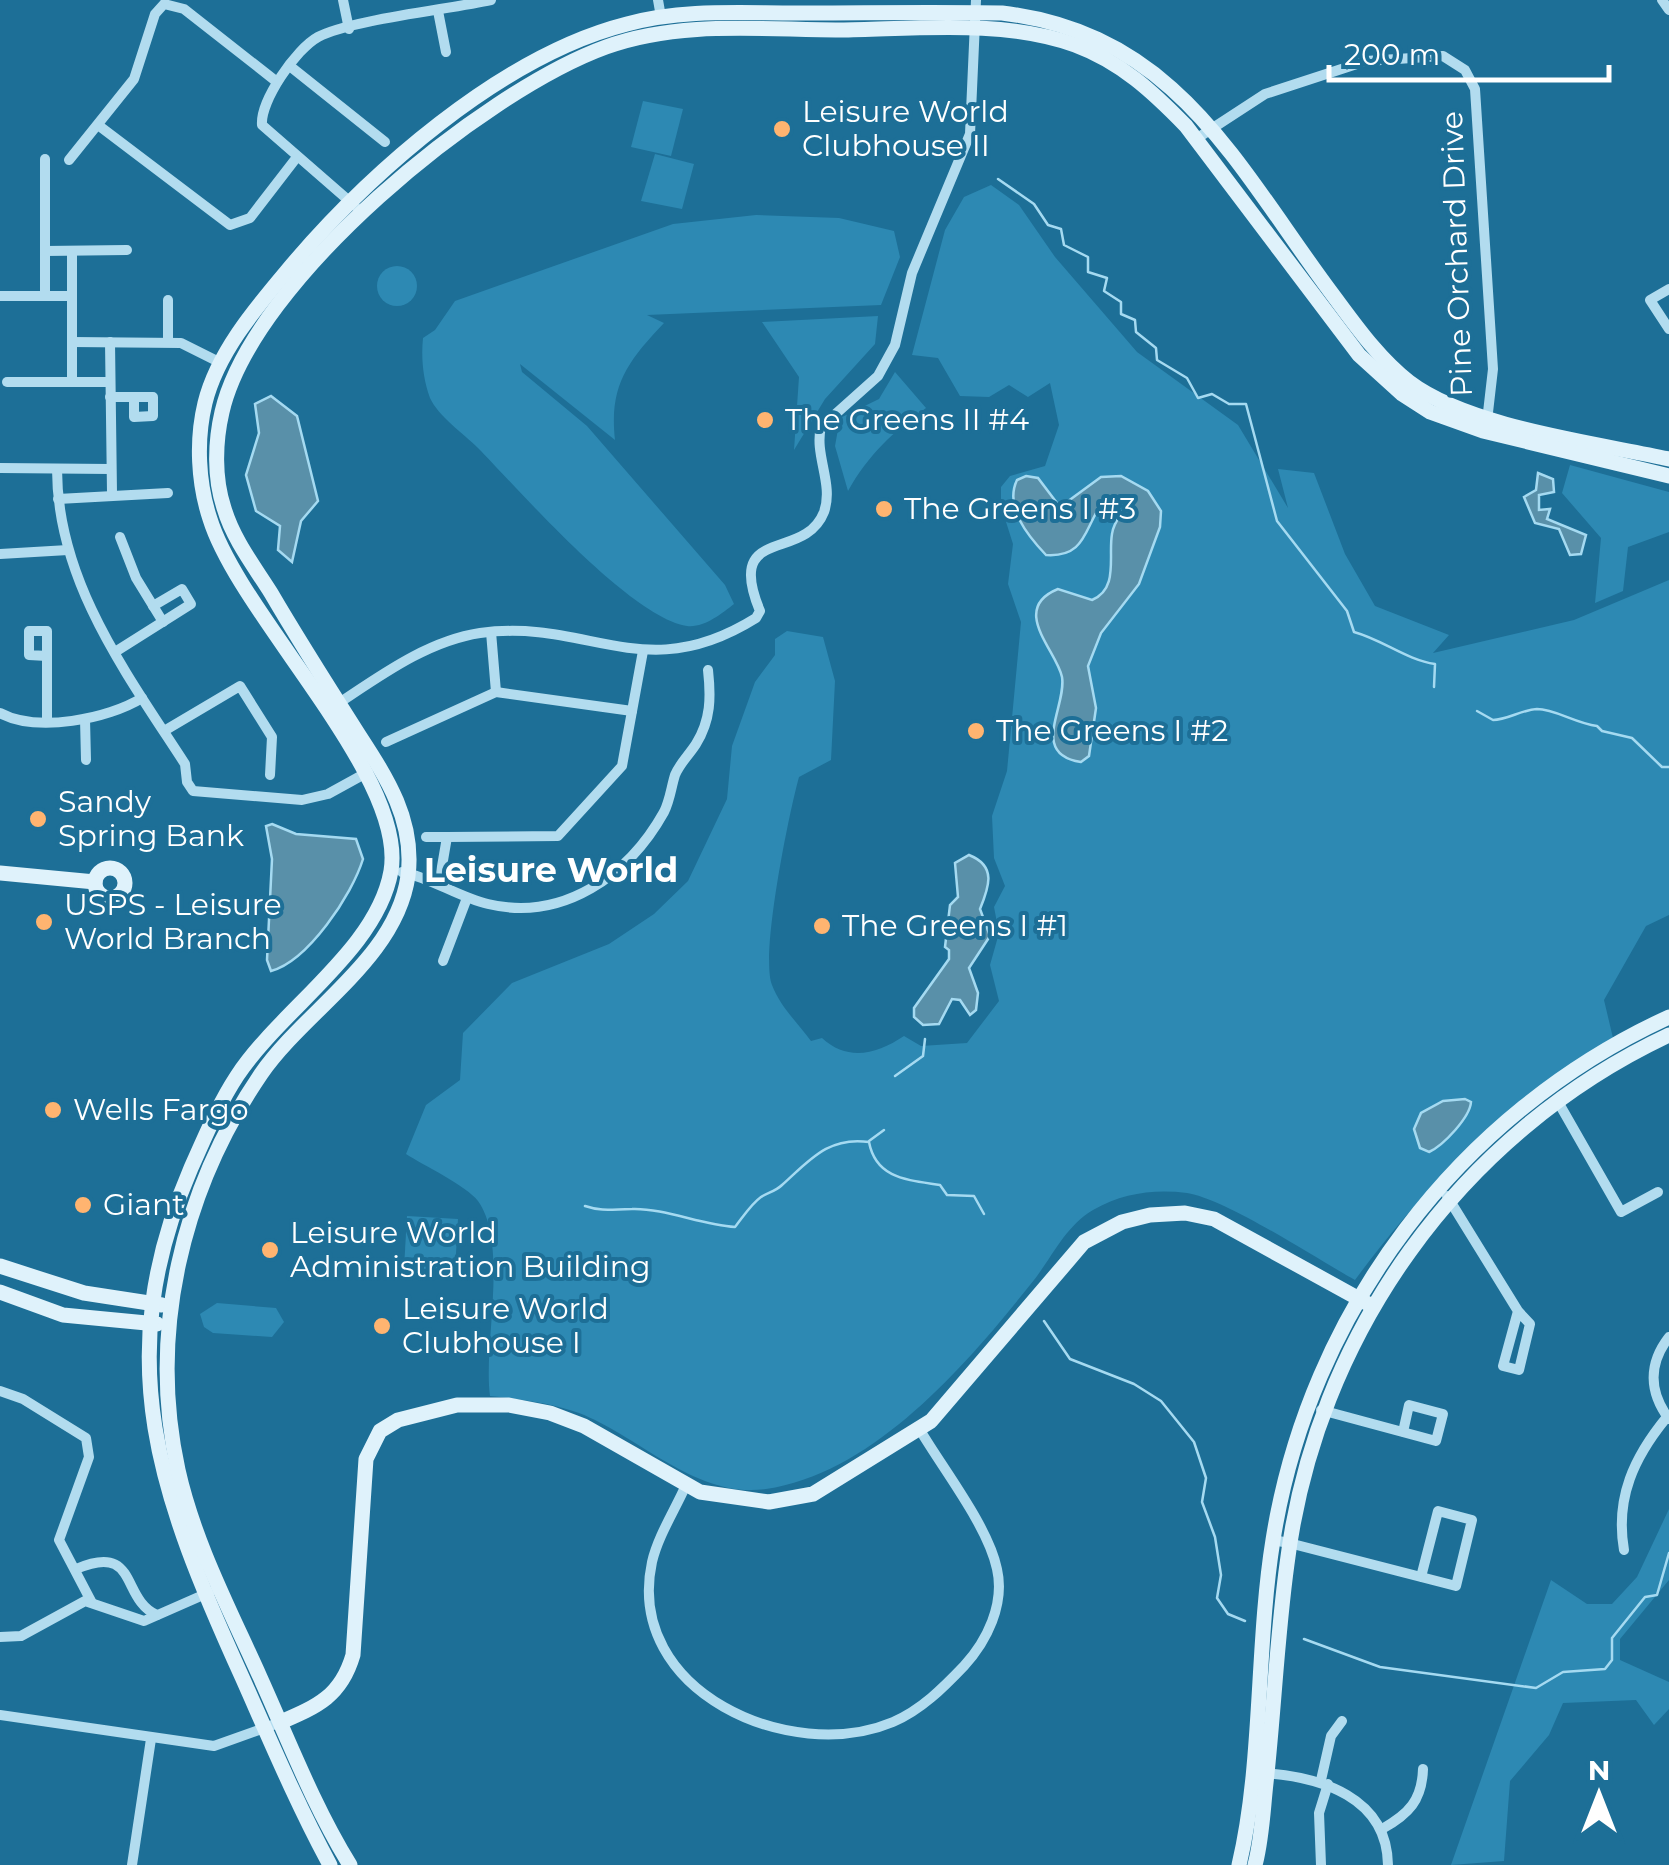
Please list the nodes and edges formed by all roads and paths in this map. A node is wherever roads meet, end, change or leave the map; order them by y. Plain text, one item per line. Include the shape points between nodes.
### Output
1 (344, 0) edge
2 (491, 0) edge
3 (1662, 0) edge
4 (457, 4) edge
5 (826, 6) edge
6 (843, 6) edge
7 (976, 6) edge
8 (659, 8) edge
9 (1669, 10) edge
10 (438, 12) junction
11 (350, 29) junction
12 (836, 30) junction
13 (976, 30) junction
14 (446, 52) dead end
15 (291, 67) junction
16 (278, 82) junction
17 (98, 125) junction
18 (1203, 134) junction
19 (386, 142) dead end
20 (297, 157) junction
21 (46, 159) dead end
22 (70, 160) dead end
23 (348, 200) junction
24 (361, 212) junction
25 (127, 250) dead end
26 (46, 251) junction
27 (72, 251) junction
28 (1669, 288) edge
29 (0, 296) edge
30 (46, 296) junction
31 (72, 296) junction
32 (168, 300) dead end
33 (1669, 328) edge
34 (72, 342) junction
35 (110, 342) junction
36 (168, 342) junction
37 (221, 363) junction
38 (7, 382) dead end
39 (72, 382) junction
40 (110, 382) junction
41 (110, 397) junction
42 (134, 397) dead end
43 (1485, 424) junction
44 (1669, 459) edge
45 (0, 468) edge
46 (58, 468) junction
47 (111, 468) junction
48 (1669, 476) edge
49 (112, 493) junction
50 (168, 493) dead end
51 (58, 498) junction
52 (120, 537) dead end
53 (68, 550) junction
54 (0, 554) edge
55 (153, 606) junction
56 (163, 622) junction
57 (490, 632) junction
58 (643, 651) junction
59 (115, 652) junction
60 (47, 656) dead end
61 (708, 670) dead end
62 (496, 692) junction
63 (142, 698) junction
64 (333, 707) junction
65 (632, 711) junction
66 (0, 713) edge
67 (85, 719) junction
68 (47, 720) junction
69 (164, 732) junction
70 (386, 742) dead end
71 (86, 760) dead end
72 (379, 765) junction
73 (364, 774) junction
74 (270, 776) dead end
75 (426, 837) dead end
76 (446, 837) junction
77 (400, 871) junction
78 (0, 873) edge
79 (95, 882) dead end
80 (439, 884) junction
81 (467, 898) junction
82 (443, 961) dead end
83 (1668, 1019) edge
84 (1669, 1036) edge
85 (1549, 1086) junction
86 (1558, 1102) junction
87 (1658, 1192) dead end
88 (1445, 1193) junction
89 (0, 1266) edge
90 (158, 1273) junction
91 (0, 1292) edge
92 (84, 1293) junction
93 (120, 1298) junction
94 (1365, 1302) junction
95 (152, 1304) junction
96 (171, 1306) junction
97 (1518, 1311) junction
98 (81, 1317) junction
99 (119, 1320) junction
100 (151, 1323) junction
101 (169, 1325) junction
102 (1669, 1337) edge
103 (149, 1356) junction
104 (0, 1391) edge
105 (1315, 1408) junction
106 (1668, 1418) edge
107 (920, 1430) junction
108 (1403, 1432) dead end
109 (686, 1486) junction
110 (1281, 1541) junction
111 (1624, 1550) dead end
112 (76, 1569) junction
113 (1421, 1577) junction
114 (213, 1591) junction
115 (91, 1601) junction
116 (158, 1615) junction
117 (0, 1638) edge
118 (0, 1715) edge
119 (1342, 1721) dead end
120 (273, 1725) junction
121 (151, 1739) junction
122 (1423, 1769) dead end
123 (1259, 1772) junction
124 (1324, 1782) junction
125 (1382, 1829) junction
126 (132, 1865) edge
127 (330, 1865) edge
128 (350, 1865) edge
129 (1238, 1865) edge
130 (1255, 1865) edge
131 (1321, 1865) edge
132 (1388, 1865) edge

1 - 11 street
2 - 4 street
3 - 9 street
4 - 10 street
5 - 6 street
5 - 8 street
5 - 12 street
6 - 7 street
6 - 12 street
7 - 13 street
7 - 18 street via 1108,40 1168,83
8 - 23 street via 542,59 428,131
10 - 11 street
10 - 14 street
11 - 15 street via 319,36
12 - 13 street
12 - 24 street via 694,30 611,45 478,120
13 - 18 street via 1052,38 1099,55
13 - 58 street via 970,134 912,273 895,345 878,376 821,427 824,510 812,528 754,560 756,618 694,647
15 - 16 street
15 - 19 street
16 - 17 street via 184,9 164,4 149,29 140,68
16 - 20 street via 262,104 262,125
17 - 20 street via 230,225 250,218
17 - 22 street
18 - 43 street via 1359,355 1430,412
18 - 43 street, Pine Orchard Drive via 1266,94 1366,61 1443,56 1465,70 1475,89 1493,369
20 - 23 street
21 - 26 street
23 - 24 street
23 - 37 street via 266,296
24 - 64 street via 249,346 222,412 217,458 228,520
25 - 27 street
26 - 27 street
26 - 30 street
27 - 31 street
28 - 33 street via 1650,300
29 - 30 street
30 - 31 street
31 - 34 street
32 - 36 street
34 - 35 street
34 - 39 street
35 - 36 street
35 - 40 street
36 - 37 street
37 - 64 street via 204,406 201,436 208,512 237,573
38 - 39 street
39 - 40 street
40 - 41 street
41 - 42 street
41 - 47 street
43 - 44 street
43 - 48 street
45 - 46 street
46 - 47 street
46 - 51 street
47 - 49 street
49 - 50 street
49 - 51 street
51 - 53 street
52 - 55 street
53 - 54 street
53 - 59 street
55 - 56 street
55 - 56 street via 182,588 192,604
56 - 59 street
57 - 58 street via 544,633
57 - 62 street
57 - 64 street via 434,646
58 - 65 street
59 - 63 street
60 - 68 street
61 - 81 street via 706,724 680,764 664,812 630,860 597,886 557,903 515,909
62 - 65 street
62 - 70 street
63 - 67 street
63 - 69 street
64 - 72 street
64 - 73 street
65 - 76 street via 622,766 558,836
66 - 68 street
67 - 68 street
67 - 71 street
69 - 73 street via 185,764 189,786 203,794 302,800
69 - 74 street via 240,686 272,737
72 - 73 street
72 - 77 street via 404,819
73 - 77 street via 388,823
75 - 76 street
76 - 80 street
77 - 80 street
77 - 90 street via 373,920 234,1080 176,1206
77 - 96 street via 390,927 266,1066 232,1119 187,1221
78 - 79 street
80 - 81 street
81 - 82 street
83 - 85 street via 1612,1044
84 - 86 street
85 - 86 street
85 - 88 street via 1498,1128
86 - 87 street via 1621,1212
86 - 88 street
88 - 94 street
88 - 97 street
89 - 92 street
90 - 93 street
90 - 95 street
91 - 98 street
92 - 93 street
92 - 98 street
93 - 95 street
94 - 105 street
94 - 107 street via 1214,1219 1184,1214 1122,1222 1066,1258 956,1396
95 - 96 street
95 - 100 street
96 - 101 street
97 - 97 street via 1530,1324 1519,1370 1503,1366
98 - 99 street
99 - 100 street
99 - 103 street
100 - 101 street
100 - 103 street
101 - 114 street via 166,1390 178,1473
102 - 106 street via 1652,1374
103 - 114 street via 162,1477
104 - 112 street via 86,1438 89,1457 59,1540
105 - 108 street
105 - 110 street
106 - 111 street via 1632,1468 1619,1521
107 - 109 street via 827,1488 795,1500 732,1499
107 - 109 street via 989,1546 997,1569 996,1607 987,1635 943,1688 894,1722 858,1733 801,1735 764,1727 712,1699 666,1652 652,1606 652,1564
109 - 120 street via 584,1426 530,1408 458,1405 390,1423 366,1459 348,1672 330,1698
110 - 113 street
110 - 123 street
112 - 115 street
112 - 116 street via 104,1561 123,1569 144,1606
113 - 113 street via 1438,1512 1472,1520 1456,1586
114 - 116 street
114 - 120 street
115 - 116 street via 136,1620
115 - 117 street via 21,1636
118 - 121 street
119 - 124 street via 1331,1736
120 - 121 street via 214,1746
120 - 127 street
120 - 128 street
121 - 126 street
122 - 125 street via 1415,1804
123 - 124 street
123 - 129 street
123 - 130 street
124 - 125 street via 1358,1803
124 - 131 street
125 - 132 street

